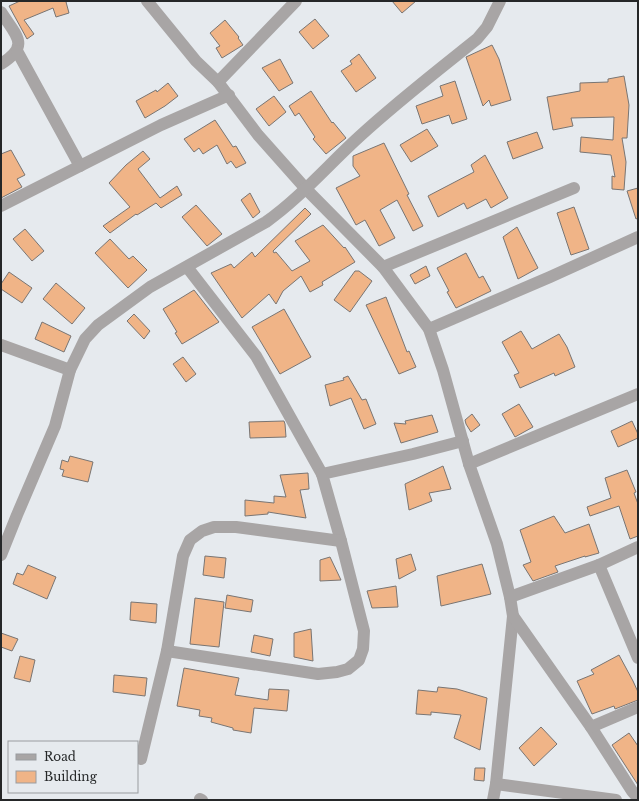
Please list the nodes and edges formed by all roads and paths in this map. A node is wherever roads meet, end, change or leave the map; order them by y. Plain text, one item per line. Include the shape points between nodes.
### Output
1 (148, 1) edge
2 (296, 1) edge
3 (500, 1) edge
4 (1, 12) edge
5 (17, 51) junction
6 (1, 64) edge
7 (218, 82) junction
8 (229, 96) junction
9 (80, 166) junction
10 (574, 188) dead end
11 (306, 189) junction
12 (1, 206) edge
13 (638, 237) edge
14 (187, 267) junction
15 (383, 268) junction
16 (429, 329) junction
17 (1, 344) edge
18 (70, 370) junction
19 (638, 394) edge
20 (464, 441) junction
21 (470, 464) junction
22 (322, 474) junction
23 (341, 541) junction
24 (638, 547) edge
25 (1, 555) edge
26 (598, 565) junction
27 (510, 596) junction
28 (513, 616) junction
29 (167, 651) junction
30 (638, 658) edge
31 (638, 706) edge
32 (591, 727) junction
33 (141, 759) dead end
34 (496, 784) junction
35 (633, 796) edge
36 (493, 800) edge
37 (616, 800) edge

1 - 7 street via 192,56
2 - 7 street
3 - 11 street via 487,27 477,39 390,109
4 - 5 street via 17,38
5 - 6 street
5 - 9 street
7 - 8 street
8 - 9 street via 161,125
8 - 11 street via 258,135
9 - 12 street
10 - 15 street
11 - 14 street via 266,222
11 - 15 street
13 - 16 street
14 - 18 street via 150,287 98,325 85,339
14 - 22 street via 256,356
15 - 16 street
16 - 20 street
17 - 18 street
18 - 25 street via 55,426
19 - 21 street
20 - 21 street
20 - 22 street
21 - 27 street via 497,544
22 - 23 street
23 - 29 street via 236,527 214,527 202,531 190,540 183,556
23 - 29 street via 364,630 363,649 359,660 348,669 318,674
24 - 26 street
26 - 27 street
26 - 30 street
27 - 28 street
28 - 32 street
28 - 34 street
29 - 33 street
31 - 32 street
32 - 35 street
34 - 36 street
34 - 37 street

